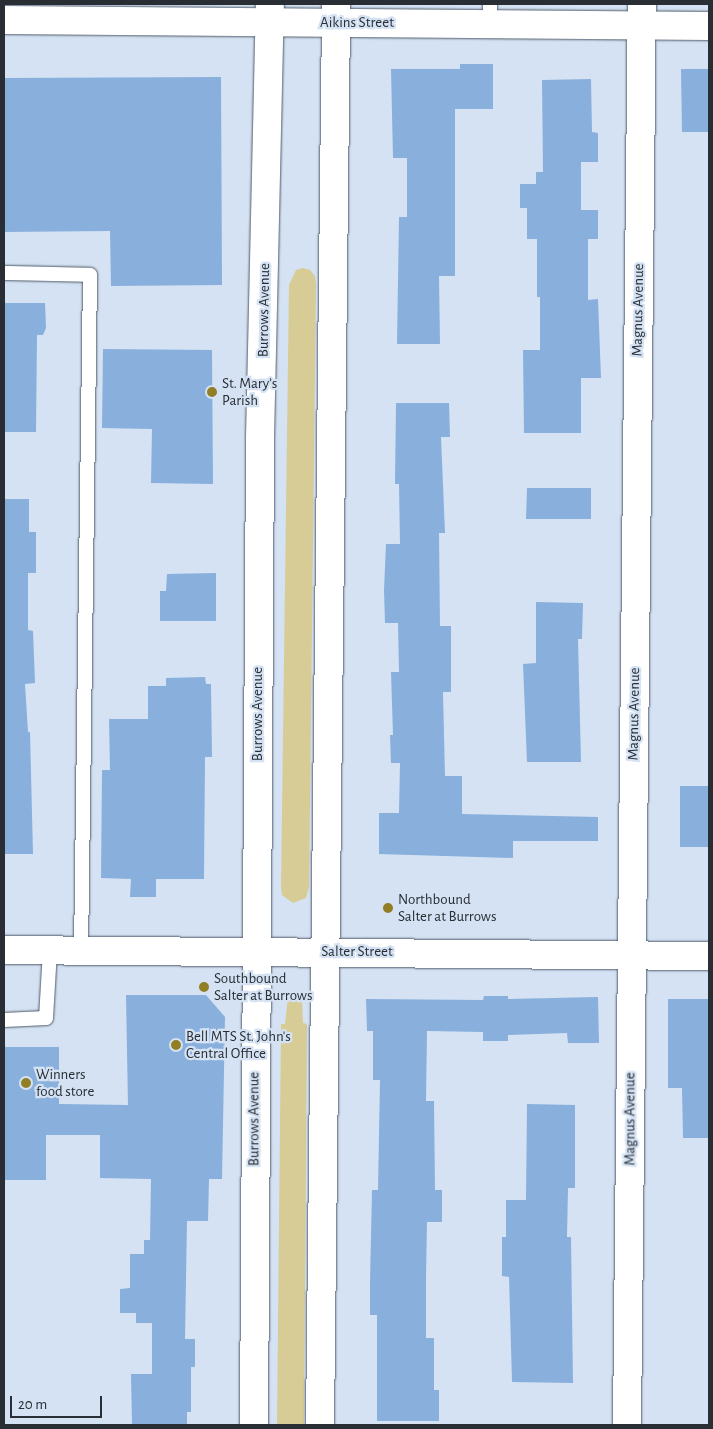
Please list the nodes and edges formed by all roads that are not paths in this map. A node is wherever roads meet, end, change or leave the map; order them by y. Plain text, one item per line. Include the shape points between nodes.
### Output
1 (336, 13) edge
2 (490, 13) edge
3 (270, 14) edge
4 (642, 14) edge
5 (4, 20) edge
6 (709, 26) edge
7 (4, 273) edge
8 (4, 950) edge
9 (50, 951) junction
10 (81, 951) junction
11 (257, 952) junction
12 (325, 952) junction
13 (632, 955) junction
14 (709, 956) edge
15 (4, 1020) edge
16 (254, 1425) edge
17 (320, 1425) edge
18 (628, 1425) edge

1 - 2 street, Aikins Street
1 - 3 street, Aikins Street
1 - 12 street
2 - 4 street, Aikins Street
3 - 5 street, Aikins Street
3 - 11 street, Burrows Avenue via 260,438
4 - 6 street, Aikins Street
4 - 13 street, Magnus Avenue
7 - 10 lane via 90,275
8 - 9 street, Salter Street
9 - 10 street, Salter Street
9 - 15 lane via 46,1018
10 - 11 street, Salter Street
11 - 12 street, Salter Street
11 - 16 street, Burrows Avenue
12 - 13 street, Salter Street
12 - 17 street
13 - 14 street, Salter Street
13 - 18 street, Magnus Avenue

